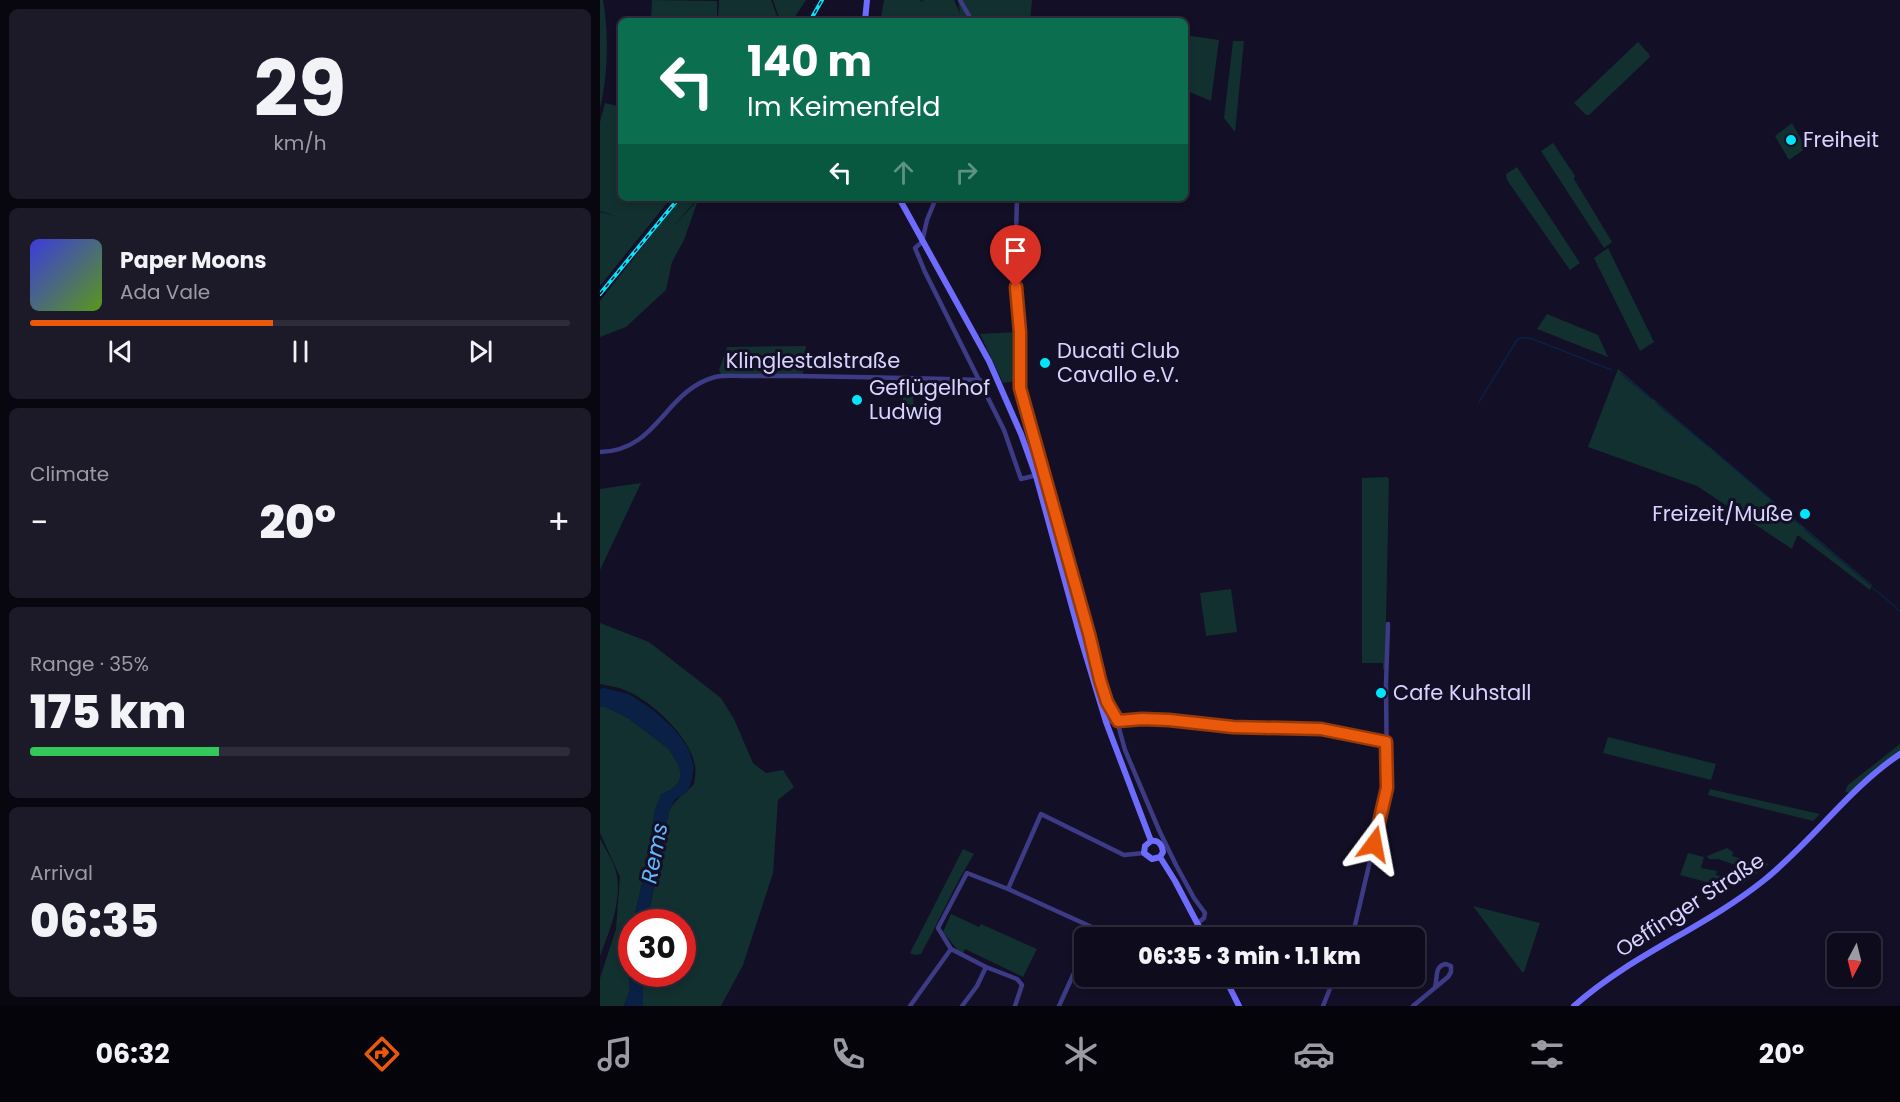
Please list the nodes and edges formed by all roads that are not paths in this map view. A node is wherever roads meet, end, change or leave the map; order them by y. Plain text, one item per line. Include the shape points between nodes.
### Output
1 (867, 0) edge
2 (960, 0) edge
3 (865, 18) edge
4 (970, 18) edge
5 (901, 201) edge
6 (935, 201) edge
7 (1017, 201) edge
8 (922, 242) junction
9 (980, 380) junction
10 (600, 452) edge
11 (1045, 473) junction
12 (1036, 476) junction
13 (1388, 624) dead end
14 (1118, 721) junction
15 (1106, 723) junction
16 (1386, 742) junction
17 (1900, 754) edge
18 (1151, 841) junction
19 (1144, 853) junction
20 (1160, 857) junction
21 (1008, 889) junction
22 (1198, 923) junction
23 (1093, 927) edge
24 (1200, 927) edge
25 (1355, 927) edge
26 (951, 949) junction
27 (986, 967) junction
28 (1074, 973) edge
29 (1230, 987) edge
30 (1331, 987) edge
31 (1435, 987) junction
32 (910, 1006) edge
33 (962, 1006) edge
34 (1015, 1006) edge
35 (1059, 1006) edge
36 (1239, 1006) edge
37 (1323, 1006) edge
38 (1413, 1006) edge
39 (1574, 1006) edge

1 - 3 main road
2 - 4 street
5 - 8 main road
6 - 8 street
7 - 11 street via 1015,268 1020,388
8 - 9 street via 915,248 925,272
8 - 12 main road via 988,361
9 - 10 street, Klinglestalstraße via 717,377 686,392 633,444
9 - 12 street via 1004,430 1021,479
11 - 12 street
11 - 14 street via 1100,680
12 - 15 main road
13 - 16 street
14 - 15 street
14 - 16 street via 1169,720 1233,727 1321,729
14 - 22 street via 1125,750 1159,830 1205,913
15 - 18 main road
16 - 25 street via 1385,800
17 - 39 main road, Oeffinger Straße via 1762,882 1622,970
18 - 19 main road
18 - 20 main road via 1161,844
19 - 20 main road via 1152,859
19 - 21 street via 1124,855 1041,814
20 - 22 main road
21 - 23 street
21 - 26 street via 967,873 938,928
22 - 24 main road
26 - 27 street
26 - 32 street
27 - 33 street
27 - 34 street via 1017,979 1022,986
28 - 35 street
29 - 36 main road
30 - 37 street
31 - 31 street via 1451,972 1450,966 1438,968
31 - 38 street

